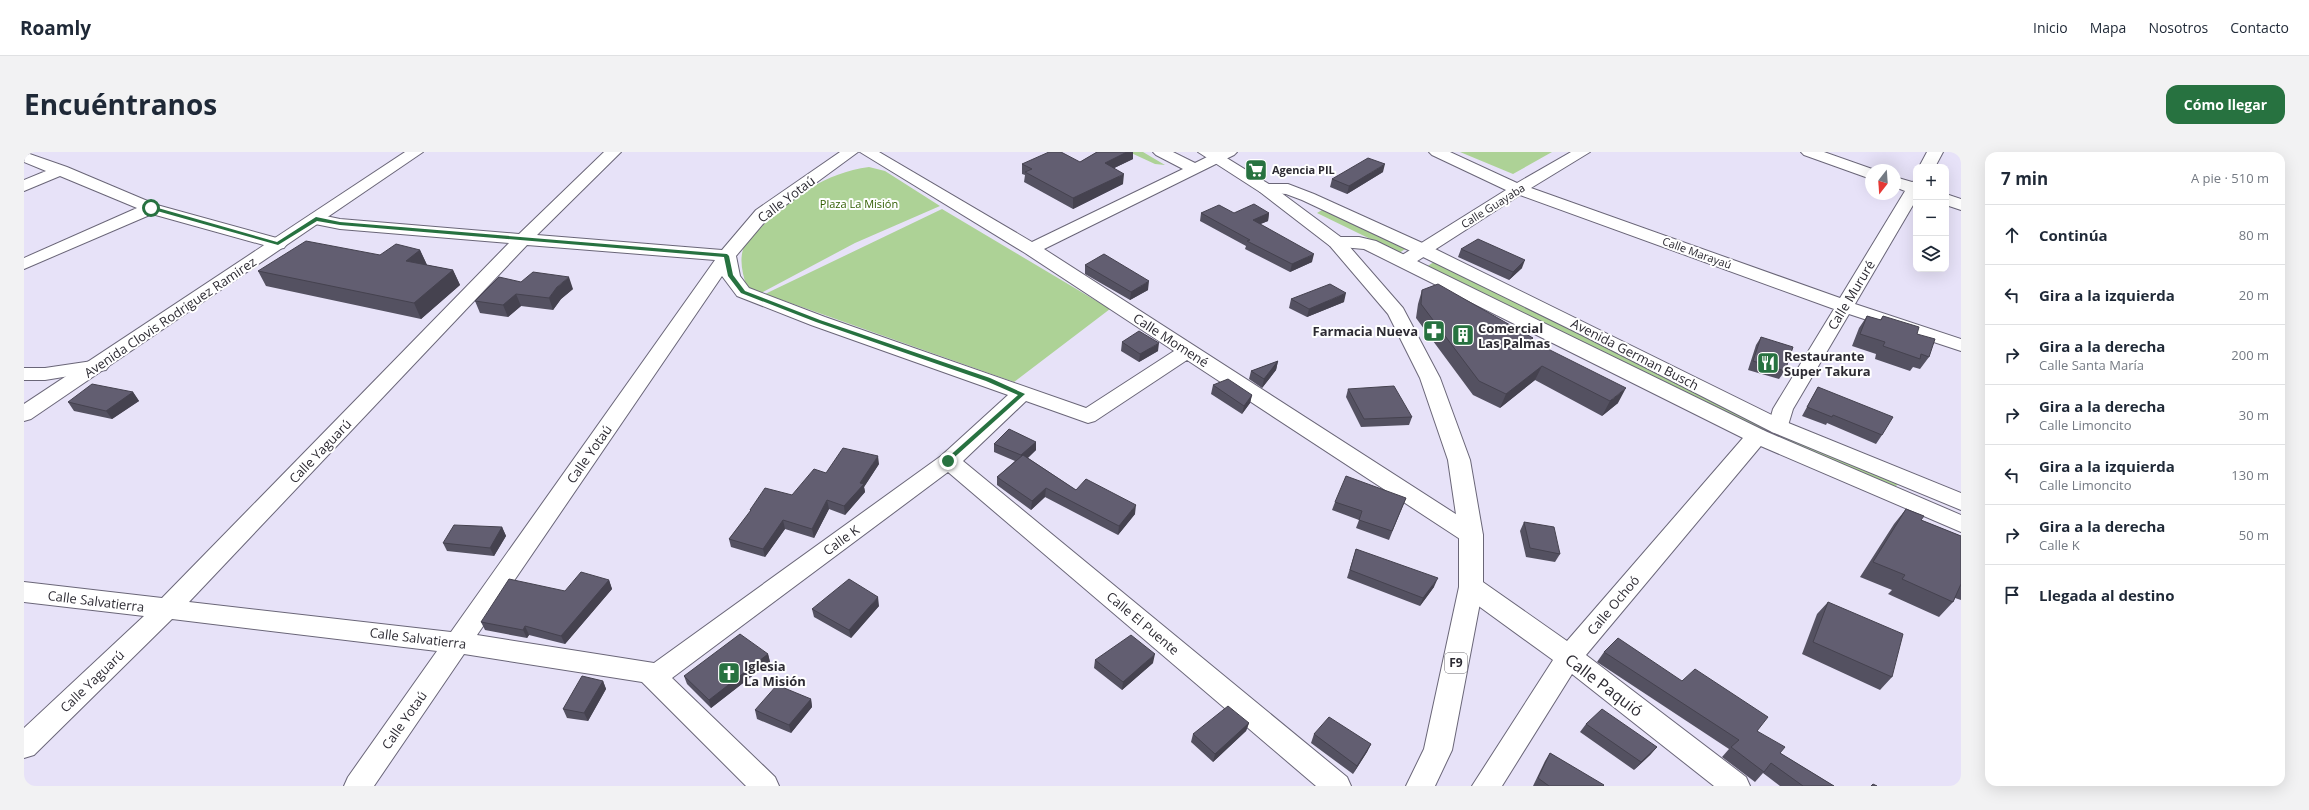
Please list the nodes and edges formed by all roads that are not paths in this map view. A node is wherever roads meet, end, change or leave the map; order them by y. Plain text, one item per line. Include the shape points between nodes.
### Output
1 (415, 152) edge
2 (613, 152) edge
3 (850, 152) edge
4 (868, 152) edge
5 (1161, 152) edge
6 (1437, 152) edge
7 (1582, 152) edge
8 (1809, 152) edge
9 (1935, 152) edge
10 (1217, 154) edge
11 (24, 156) edge
12 (1929, 164) edge
13 (1194, 168) junction
14 (61, 170) junction
15 (1865, 172) edge
16 (1901, 184) edge
17 (24, 186) edge
18 (1913, 187) edge
19 (1266, 189) junction
20 (1518, 189) junction
21 (1913, 193) edge
22 (1949, 201) edge
23 (1961, 205) edge
24 (151, 208) junction
25 (316, 219) junction
26 (523, 239) junction
27 (1336, 242) junction
28 (278, 244) junction
29 (1031, 249) junction
30 (1423, 250) junction
31 (727, 256) junction
32 (1405, 261) junction
33 (24, 264) edge
34 (1844, 306) junction
35 (1961, 345) edge
36 (1187, 351) junction
37 (99, 366) junction
38 (24, 374) edge
39 (1022, 394) junction
40 (24, 414) edge
41 (1779, 427) junction
42 (1757, 436) junction
43 (948, 461) junction
44 (1920, 496) junction
45 (1961, 502) edge
46 (1961, 524) edge
47 (1471, 535) junction
48 (1471, 587) junction
49 (24, 592) edge
50 (167, 609) junction
51 (458, 643) junction
52 (1569, 657) junction
53 (654, 677) junction
54 (24, 746) edge
55 (358, 786) edge
56 (766, 786) edge
57 (1337, 786) edge
58 (1420, 786) edge
59 (1486, 786) edge
60 (1736, 786) edge

1 - 25 main road, Avenida Clovis Rodriguez Ramirez
2 - 26 main road, Calle Yaguarú
3 - 31 main road, Calle Yotaú via 762,214
4 - 29 main road, Calle Momené
5 - 13 main road
6 - 20 main road, Calle Marayaú
7 - 20 main road, Calle Guayaba
8 - 15 main road
9 - 12 main road
10 - 13 main road
10 - 19 main road, F9
11 - 14 main road
13 - 29 main road
14 - 17 main road
14 - 24 main road
16 - 18 main road
19 - 27 main road, F9
19 - 30 main road, Avenida German Busch via 1288,189
20 - 30 main road, Calle Guayaba
20 - 34 main road, Calle Marayaú
21 - 34 main road, Calle Mururé
22 - 23 main road
24 - 28 main road
24 - 33 main road
25 - 26 main road via 340,224
25 - 28 main road, Avenida Clovis Rodriguez Ramirez
26 - 31 main road
26 - 50 main road, Calle Yaguarú
27 - 32 main road, Avenida German Busch via 1359,242 1370,245
27 - 47 main road, F9 via 1396,312 1430,378 1459,460
28 - 37 main road, Avenida Clovis Rodriguez Ramirez
29 - 36 main road, Calle Momené
30 - 32 main road, Calle Guayaba
30 - 41 main road, Avenida German Busch
31 - 39 main road via 731,276 743,292
31 - 51 main road, Calle Yotaú
32 - 42 main road, Avenida German Busch
34 - 35 main road, Calle Marayaú
34 - 41 main road, Calle Mururé via 1783,409
36 - 39 main road via 1088,416
36 - 47 main road, Calle Momené
37 - 38 main road via 44,374
37 - 40 main road, Avenida Clovis Rodriguez Ramirez
39 - 43 main road, Calle K
41 - 44 main road, Avenida German Busch
42 - 44 main road, Avenida German Busch
42 - 52 main road, Calle Ochoó
43 - 53 main road, Calle K
43 - 57 main road, Calle El Puente
44 - 45 main road, Avenida German Busch
44 - 46 main road, Avenida German Busch
47 - 48 main road, F9
48 - 52 main road, Calle Paquió
48 - 58 main road, F9 via 1438,750
49 - 50 main road, Calle Salvatierra
50 - 51 main road, Calle Salvatierra
50 - 54 main road, Calle Yaguarú
51 - 53 main road, Calle Salvatierra via 649,672
51 - 55 main road, Calle Yotaú
52 - 59 main road, Calle Ochoó
52 - 60 main road, Calle Paquió
53 - 56 main road, Calle Salvatierra

